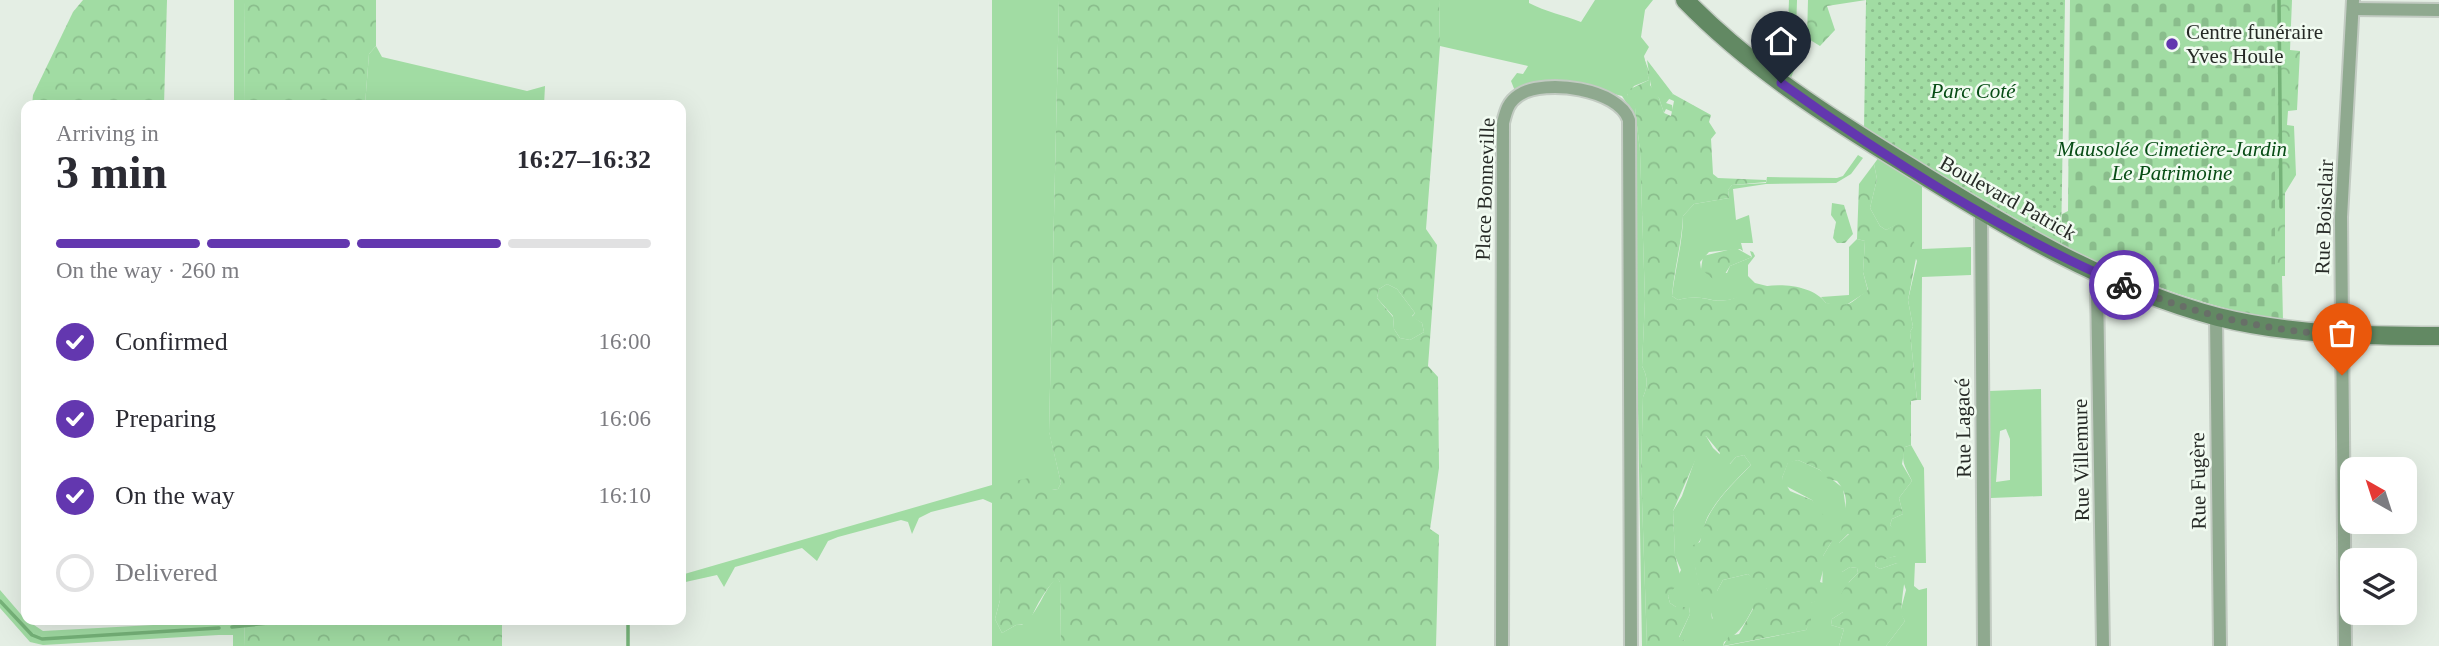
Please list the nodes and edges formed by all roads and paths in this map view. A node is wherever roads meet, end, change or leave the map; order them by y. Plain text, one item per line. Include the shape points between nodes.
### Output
1 (1685, 0) edge
2 (2353, 4) edge
3 (2439, 10) edge
4 (1981, 211) junction
5 (2100, 274) junction
6 (2216, 316) junction
7 (2341, 335) junction
8 (2439, 336) edge
9 (1502, 646) edge
10 (1631, 646) edge
11 (1984, 646) edge
12 (2103, 646) edge
13 (2220, 646) edge
14 (2345, 646) edge

1 - 4 street, Boulevard Patrick via 1800,97
2 - 3 street
2 - 7 street, Rue Boisclair via 2341,217
4 - 5 street, Boulevard Patrick
4 - 11 street, Rue Lagacé
5 - 6 street, Boulevard Patrick
5 - 12 street, Rue Villemure
6 - 7 street, Boulevard Patrick
6 - 13 street, Rue Fugère
7 - 8 street, Boulevard Patrick
7 - 14 street, Rue Boisclair
9 - 10 street, Place Bonneville via 1503,123 1508,105 1518,96 1551,88 1608,97 1623,107 1629,120

